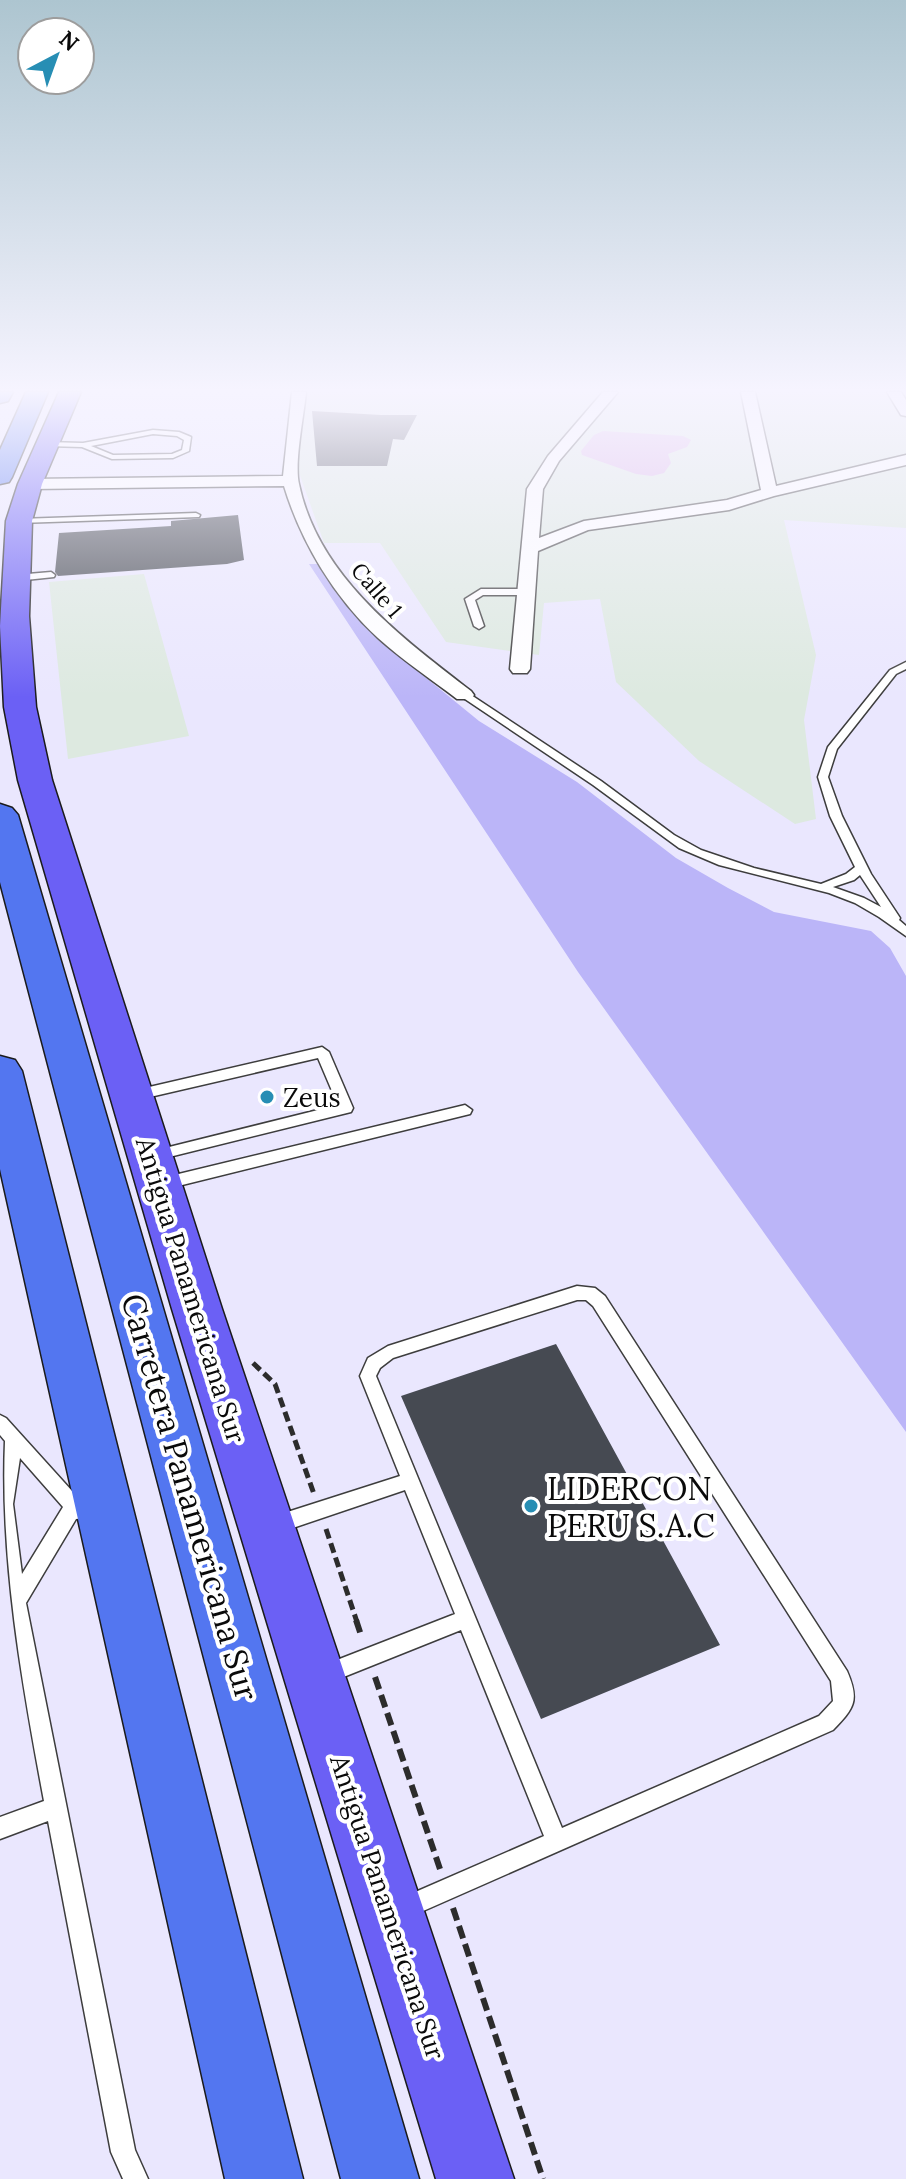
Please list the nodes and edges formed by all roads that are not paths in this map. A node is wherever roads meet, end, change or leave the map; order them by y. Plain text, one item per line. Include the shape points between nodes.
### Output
1 (36, 494) edge
2 (113, 494) edge
3 (294, 494) edge
4 (535, 494) edge
5 (764, 494) edge
6 (196, 515) dead end
7 (531, 548) junction
8 (527, 592) junction
9 (479, 626) dead end
10 (906, 665) edge
11 (520, 669) dead end
12 (464, 695) joint
13 (0, 815) edge
14 (862, 867) junction
15 (825, 886) junction
16 (896, 922) junction
17 (906, 932) edge
18 (0, 1071) edge
19 (131, 1097) junction
20 (465, 1110) dead end
21 (6, 1136) edge
22 (153, 1171) junction
23 (0, 1423) edge
24 (14, 1439) junction
25 (409, 1481) junction
26 (84, 1489) junction
27 (267, 1528) junction
28 (16, 1602) junction
29 (466, 1619) junction
30 (315, 1678) junction
31 (56, 1807) junction
32 (0, 1828) edge
33 (556, 1840) junction
34 (390, 1914) junction
35 (136, 2179) edge
36 (264, 2179) edge
37 (380, 2179) edge
38 (475, 2179) edge

1 - 19 main road, Antigua Panamericana Sur via 34,577 14,616 20,707 35,780
2 - 6 lane
3 - 12 street, Calle 1 via 303,521 334,575 384,633
4 - 7 street
5 - 7 street via 729,505 584,526
7 - 8 street
8 - 9 lane via 475,595 470,599
8 - 11 street
10 - 14 lane via 893,672 832,749 823,777
12 - 15 lane via 699,853
13 - 37 highway, Carretera Panamericana Sur
14 - 15 lane
14 - 16 lane
15 - 16 lane
16 - 17 lane
18 - 21 highway
19 - 22 main road, Antigua Panamericana Sur
19 - 22 lane via 322,1052 346,1108
20 - 22 lane
21 - 26 highway
22 - 27 main road, Antigua Panamericana Sur
23 - 24 lane
24 - 26 lane
24 - 28 lane via 4,1504
25 - 27 lane
25 - 29 lane
25 - 33 lane via 368,1376 374,1363 388,1353 589,1293 599,1301 840,1678 844,1704 826,1723
26 - 28 lane
26 - 36 highway via 112,1550
27 - 30 main road, Antigua Panamericana Sur
28 - 31 lane
29 - 30 lane
29 - 33 lane
30 - 34 main road, Antigua Panamericana Sur
31 - 32 lane
31 - 35 lane via 123,2152
33 - 34 lane
34 - 38 main road, Antigua Panamericana Sur

